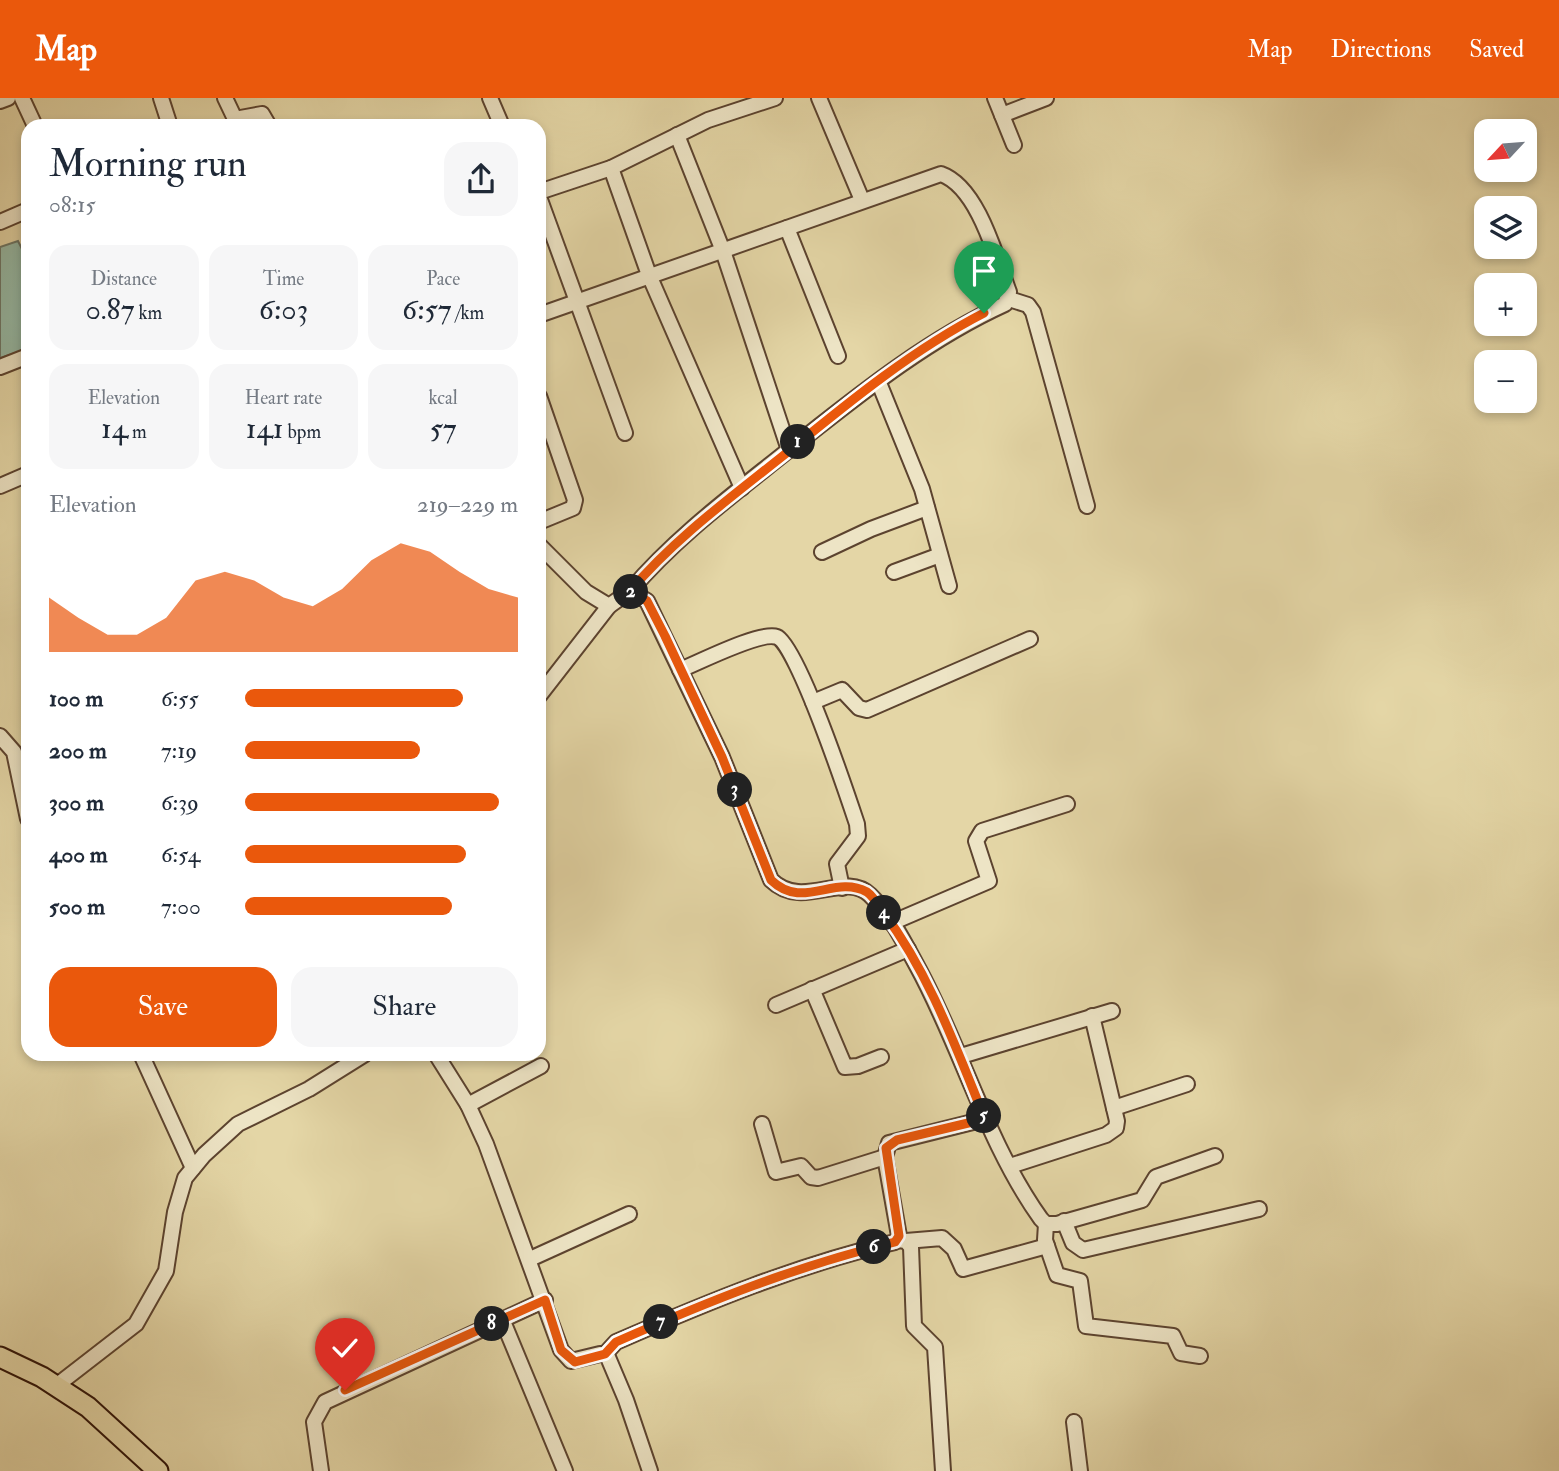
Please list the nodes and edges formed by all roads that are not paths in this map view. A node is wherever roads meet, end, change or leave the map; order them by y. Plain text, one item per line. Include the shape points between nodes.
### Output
1 (8, 98) edge
2 (22, 98) edge
3 (161, 98) edge
4 (225, 98) edge
5 (490, 98) edge
6 (775, 98) edge
7 (819, 98) edge
8 (995, 98) edge
9 (1046, 98) edge
10 (0, 101) edge
11 (1002, 115) junction
12 (31, 119) edge
13 (168, 119) edge
14 (234, 119) edge
15 (234, 119) edge
16 (265, 119) edge
17 (499, 119) edge
18 (677, 135) junction
19 (1014, 145) dead end
20 (611, 168) junction
21 (546, 191) edge
22 (862, 200) junction
23 (21, 213) edge
24 (546, 214) edge
25 (0, 222) edge
26 (787, 228) junction
27 (723, 251) junction
28 (649, 275) junction
29 (1009, 299) junction
30 (577, 300) junction
31 (546, 312) edge
32 (838, 356) dead end
33 (21, 359) edge
34 (0, 367) edge
35 (879, 383) junction
36 (546, 417) edge
37 (625, 433) dead end
38 (789, 450) junction
39 (21, 477) edge
40 (0, 486) edge
41 (742, 488) junction
42 (1087, 506) dead end
43 (927, 508) junction
44 (546, 520) edge
45 (546, 552) edge
46 (822, 552) dead end
47 (940, 555) junction
48 (894, 572) dead end
49 (949, 586) dead end
50 (630, 591) junction
51 (609, 606) junction
52 (1030, 639) dead end
53 (680, 670) junction
54 (546, 687) edge
55 (813, 702) junction
56 (0, 736) edge
57 (21, 786) edge
58 (1067, 804) dead end
59 (842, 888) junction
60 (891, 922) junction
61 (908, 949) junction
62 (812, 989) junction
63 (776, 1005) dead end
64 (1112, 1011) dead end
65 (1092, 1016) junction
66 (881, 1056) dead end
67 (961, 1056) junction
68 (144, 1061) edge
69 (354, 1061) edge
70 (440, 1061) edge
71 (541, 1066) dead end
72 (1187, 1084) dead end
73 (468, 1105) junction
74 (1114, 1108) junction
75 (985, 1119) junction
76 (762, 1124) dead end
77 (1215, 1156) dead end
78 (885, 1157) junction
79 (1010, 1166) junction
80 (193, 1168) junction
81 (1259, 1209) dead end
82 (629, 1214) dead end
83 (1064, 1222) junction
84 (1046, 1224) junction
85 (902, 1241) junction
86 (1047, 1246) junction
87 (530, 1259) junction
88 (545, 1300) junction
89 (502, 1320) junction
90 (605, 1354) junction
91 (1200, 1356) dead end
92 (0, 1357) edge
93 (56, 1386) junction
94 (1074, 1422) dead end
95 (158, 1471) edge
96 (321, 1471) edge
97 (565, 1471) edge
98 (650, 1471) edge
99 (943, 1471) edge
100 (1080, 1471) edge

1 - 10 street
2 - 12 street
3 - 13 street
4 - 14 street
5 - 17 street
6 - 18 street
7 - 22 street
8 - 11 street
9 - 11 street
11 - 19 street
15 - 16 street via 262,114
18 - 20 street
18 - 27 street
20 - 21 street
20 - 28 street
22 - 26 street
22 - 29 street via 941,174 954,179 969,197 988,237
23 - 25 street
24 - 30 street
26 - 27 street
26 - 32 street
27 - 28 street
27 - 38 street
28 - 30 street
28 - 41 street
29 - 35 street via 948,332
29 - 42 street via 1028,305 1033,312
30 - 31 street
30 - 37 street
33 - 34 street
35 - 38 street
35 - 43 street
36 - 44 street via 575,503
38 - 41 street
39 - 40 street
41 - 50 street via 676,541
43 - 46 street
43 - 47 street
45 - 51 street via 586,592
47 - 48 street
47 - 49 street
50 - 51 street
50 - 53 street via 647,601
51 - 54 street
52 - 55 street via 867,710 842,690
53 - 55 street via 775,635 784,640
53 - 59 street via 722,757 771,880 796,895
55 - 59 street via 857,824 858,836 837,864
56 - 57 street via 14,752
58 - 60 street via 982,831 976,841 989,881
59 - 60 street via 869,893
60 - 61 street
61 - 62 street
61 - 67 street
62 - 63 street
62 - 66 street via 845,1067
64 - 65 street
65 - 67 street
65 - 74 street
67 - 75 street
68 - 80 street
69 - 80 street via 238,1124
70 - 73 street
71 - 73 street
72 - 74 street
73 - 87 street
74 - 79 street via 1117,1121 1113,1132
75 - 78 street via 897,1140 886,1148
75 - 79 street
76 - 78 street via 776,1172 801,1166 818,1178
77 - 83 street via 1156,1177 1142,1200
78 - 85 street
79 - 84 street
80 - 93 street via 185,1178 175,1212 166,1271 136,1324
81 - 83 street via 1083,1250 1073,1243
82 - 87 street
83 - 84 street
84 - 86 street
85 - 86 street via 942,1238 954,1249 963,1269
85 - 90 street via 752,1283 616,1342
85 - 99 street via 911,1247 914,1326 935,1347
86 - 91 street via 1056,1275 1080,1280 1086,1326 1173,1336 1181,1353
87 - 88 street
88 - 89 street
88 - 90 street via 567,1357 575,1362
89 - 96 street via 325,1402 314,1422
89 - 97 street
90 - 98 street
92 - 93 main road
93 - 95 main road via 89,1407
94 - 100 street

